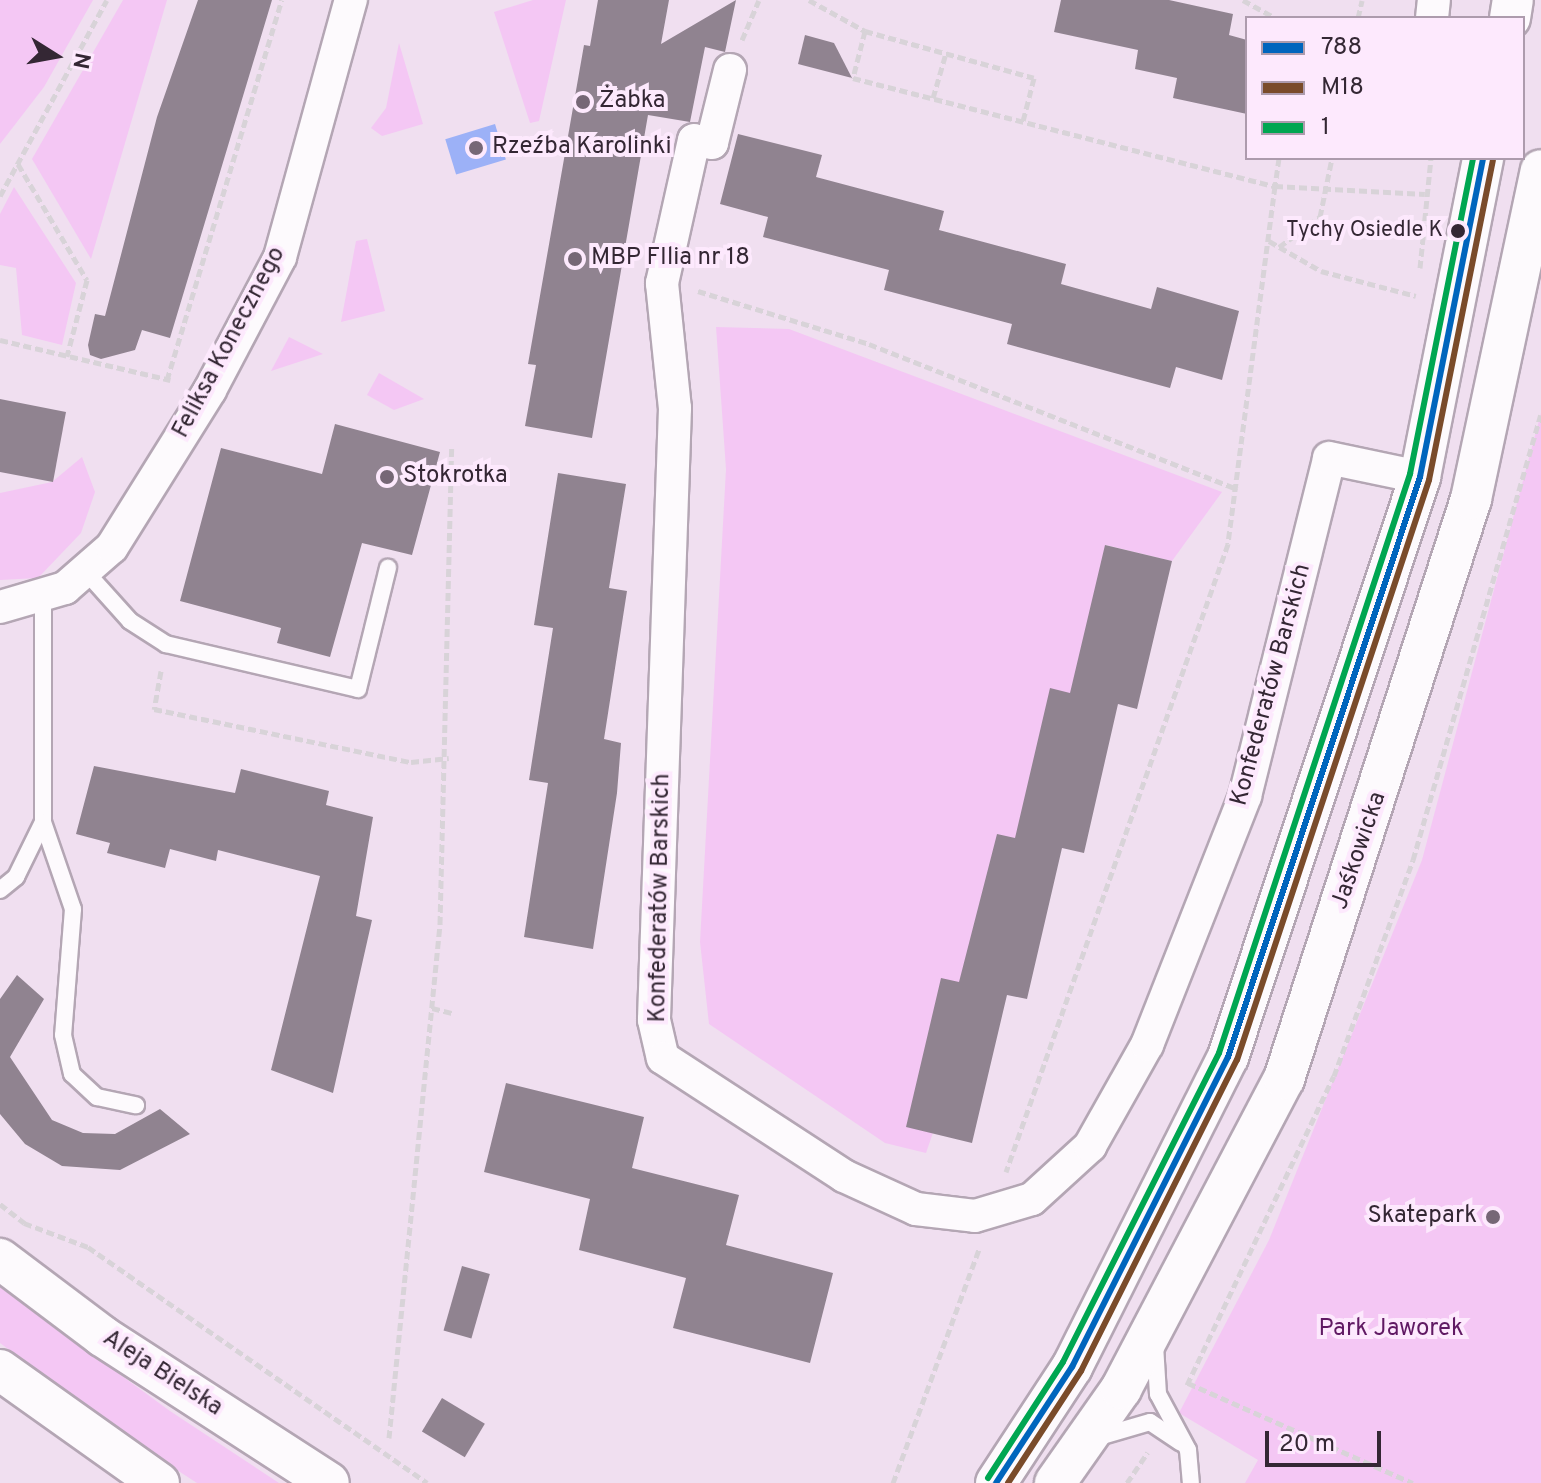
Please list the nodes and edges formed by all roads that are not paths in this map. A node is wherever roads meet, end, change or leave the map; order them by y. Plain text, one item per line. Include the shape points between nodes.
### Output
1 (351, 0) edge
2 (730, 70) dead end
3 (1483, 160) edge
4 (1541, 170) edge
5 (1420, 477) junction
6 (1473, 487) junction
7 (388, 568) dead end
8 (87, 573) junction
9 (43, 596) junction
10 (0, 607) edge
11 (43, 822) junction
12 (0, 890) edge
13 (136, 1105) dead end
14 (0, 1259) edge
15 (1159, 1316) junction
16 (0, 1370) edge
17 (1188, 1450) junction
18 (1066, 1467) edge
19 (159, 1483) edge
20 (329, 1483) edge
21 (996, 1483) edge
22 (1182, 1483) edge
23 (1191, 1483) edge

1 - 8 street, Feliksa Konecznego via 280,257 210,390 133,516
2 - 5 street, Konfederatów Barskich via 712,143 694,140 662,283 675,408 654,1020 663,1058 881,1196 949,1215 992,1212 1032,1199 1072,1167 1147,1045 1245,796 1329,458
3 - 5 street
4 - 6 street, Jaśkowicka
5 - 6 street
5 - 21 street via 1228,1057 1072,1367
6 - 15 street, Jaśkowicka via 1284,1079
7 - 8 lane via 358,689 166,644 130,621
8 - 9 street, Feliksa Konecznego
9 - 10 street, Feliksa Konecznego
9 - 11 lane
11 - 12 lane via 16,877
11 - 13 lane via 73,909 63,1035 72,1074 97,1097
14 - 20 street, Aleja Bielska via 102,1336
15 - 17 lane via 1158,1394
15 - 18 street, Jaśkowicka
16 - 19 street
17 - 18 lane via 1150,1422 1119,1426
17 - 22 lane
17 - 23 lane

